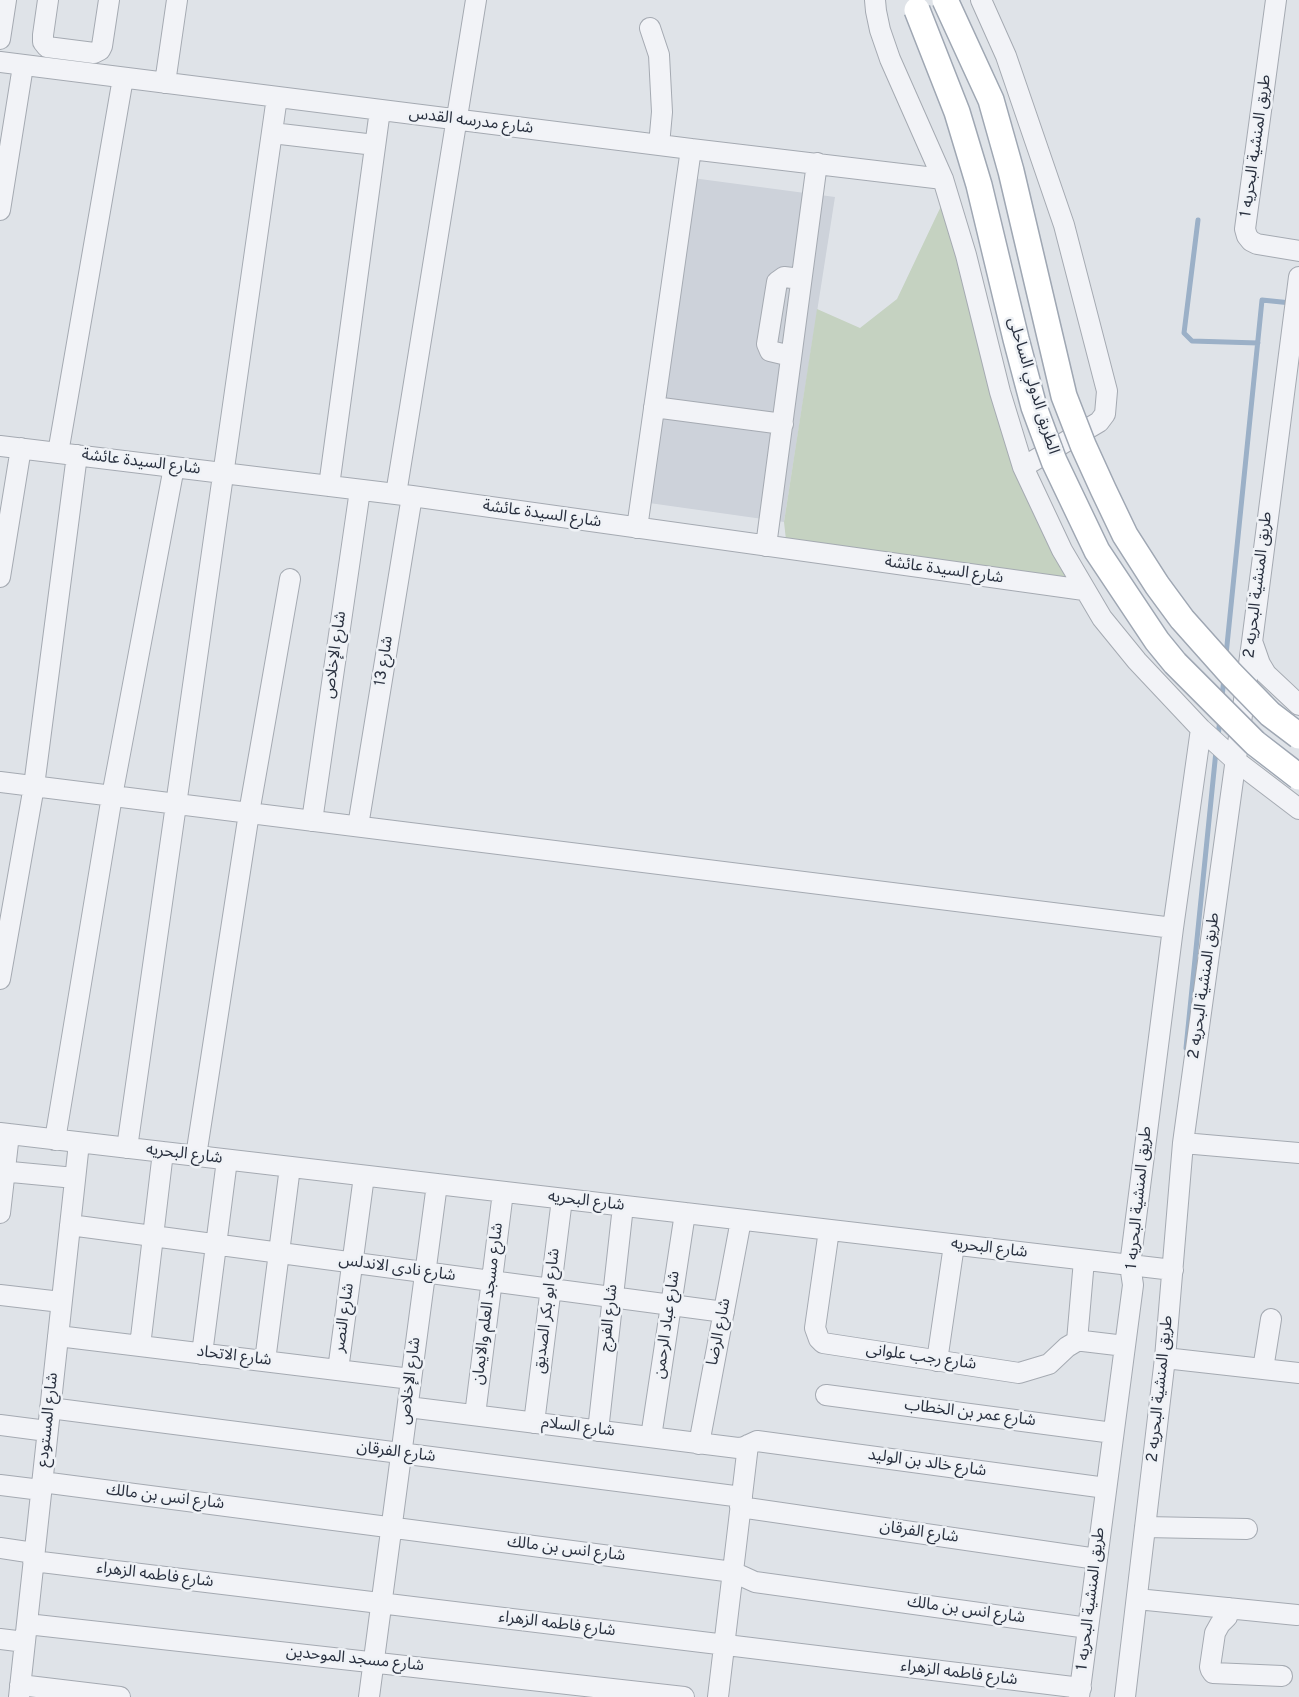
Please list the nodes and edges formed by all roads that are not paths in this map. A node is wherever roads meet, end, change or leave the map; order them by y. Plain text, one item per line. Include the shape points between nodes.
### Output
1 (6, 0) edge
2 (48, 0) edge
3 (109, 0) edge
4 (177, 0) edge
5 (476, 0) edge
6 (875, 0) edge
7 (945, 0) edge
8 (981, 0) edge
9 (1276, 0) edge
10 (917, 10) dead end
11 (650, 28) dead end
12 (0, 39) edge
13 (73, 51) junction
14 (0, 62) edge
15 (23, 66) junction
16 (70, 71) junction
17 (123, 78) junction
18 (165, 83) junction
19 (277, 97) junction
20 (380, 110) junction
21 (457, 120) junction
22 (272, 133) junction
23 (375, 144) junction
24 (659, 145) junction
25 (691, 149) junction
26 (817, 163) junction
27 (943, 179) junction
28 (0, 210) edge
29 (1299, 251) edge
30 (1299, 277) edge
31 (1299, 282) edge
32 (1296, 328) edge
33 (654, 407) junction
34 (783, 424) junction
35 (0, 446) edge
36 (21, 448) junction
37 (68, 454) junction
38 (174, 467) junction
39 (1023, 467) junction
40 (224, 473) junction
41 (329, 486) junction
42 (360, 490) junction
43 (404, 496) junction
44 (637, 528) junction
45 (766, 546) junction
46 (0, 577) edge
47 (290, 580) dead end
48 (1084, 590) junction
49 (1252, 642) junction
50 (1299, 705) edge
51 (1201, 728) junction
52 (1299, 736) edge
53 (1236, 761) junction
54 (1299, 778) edge
55 (0, 782) edge
56 (34, 786) junction
57 (112, 796) junction
58 (177, 805) junction
59 (1299, 809) edge
60 (249, 813) junction
61 (312, 821) junction
62 (358, 826) junction
63 (1173, 928) junction
64 (0, 979) edge
65 (5, 1134) edge
66 (55, 1140) junction
67 (79, 1143) junction
68 (1183, 1143) junction
69 (127, 1148) junction
70 (163, 1152) junction
71 (1299, 1153) edge
72 (196, 1156) junction
73 (227, 1160) junction
74 (290, 1167) junction
75 (2, 1171) edge
76 (364, 1176) junction
77 (75, 1178) junction
78 (437, 1184) junction
79 (503, 1192) junction
80 (562, 1199) junction
81 (623, 1206) junction
82 (0, 1213) edge
83 (685, 1213) junction
84 (741, 1220) junction
85 (70, 1226) junction
86 (829, 1230) junction
87 (153, 1236) junction
88 (216, 1245) junction
89 (954, 1245) junction
90 (279, 1253) junction
91 (1084, 1260) junction
92 (352, 1263) junction
93 (1130, 1265) junction
94 (1173, 1270) junction
95 (425, 1273) junction
96 (492, 1281) junction
97 (551, 1289) junction
98 (0, 1295) edge
99 (612, 1298) junction
100 (61, 1302) junction
101 (671, 1305) junction
102 (724, 1312) junction
103 (1272, 1319) dead end
104 (58, 1336) junction
105 (1077, 1341) junction
106 (140, 1346) junction
107 (1125, 1346) junction
108 (202, 1354) junction
109 (1165, 1358) junction
110 (265, 1361) junction
111 (937, 1361) junction
112 (1263, 1369) junction
113 (338, 1370) junction
114 (1299, 1373) edge
115 (411, 1379) junction
116 (826, 1395) dead end
117 (408, 1407) junction
118 (50, 1408) junction
119 (475, 1415) junction
120 (534, 1423) junction
121 (0, 1425) edge
122 (48, 1431) junction
123 (598, 1431) junction
124 (1114, 1433) junction
125 (651, 1438) junction
126 (699, 1444) junction
127 (748, 1445) junction
128 (402, 1453) junction
129 (0, 1485) edge
130 (41, 1486) junction
131 (1106, 1488) junction
132 (741, 1502) junction
133 (392, 1527) junction
134 (1145, 1527) junction
135 (1247, 1529) dead end
136 (0, 1548) edge
137 (34, 1557) junction
138 (1097, 1559) junction
139 (733, 1572) junction
140 (1137, 1599) junction
141 (382, 1603) junction
142 (1228, 1608) junction
143 (1297, 1615) dead end
144 (1088, 1628) junction
145 (26, 1633) junction
146 (0, 1639) edge
147 (724, 1645) junction
148 (374, 1662) junction
149 (1282, 1676) dead end
150 (19, 1691) edge
151 (1080, 1693) edge
152 (120, 1697) edge
153 (369, 1697) edge
154 (684, 1697) edge
155 (718, 1697) edge
156 (1125, 1697) edge

1 - 12 street
2 - 13 street via 43,42 47,47
3 - 13 street via 100,50 94,54
4 - 18 street
5 - 21 street, شارع 13
6 - 27 street via 888,52
7 - 52 main road, الطريق الدولي الساحلى, bridge via 991,100 1064,396 1103,489 1126,535 1182,619 1270,714
8 - 39 street via 1006,56 1061,217 1107,390 1105,414 1099,422
9 - 29 street, طريق المنشية البحريه 1 via 1245,229 1251,241 1257,244
10 - 54 main road, الطريق الدولي الساحلى, bridge via 957,112 976,176 1034,407 1054,461 1097,551 1175,663 1255,743
11 - 24 street via 659,55 662,112
13 - 16 street
14 - 15 street, شارع مدرسه القدس
15 - 16 street, شارع مدرسه القدس
15 - 28 street
16 - 17 street, شارع مدرسه القدس
17 - 18 street, شارع مدرسه القدس
17 - 37 street
18 - 19 street, شارع مدرسه القدس
19 - 20 street, شارع مدرسه القدس
19 - 22 street
20 - 21 street, شارع مدرسه القدس
20 - 23 street
21 - 24 street, شارع مدرسه القدس
21 - 43 street, شارع 13
22 - 23 street
22 - 40 street
23 - 41 street
24 - 25 street, شارع مدرسه القدس
25 - 26 street, شارع مدرسه القدس
25 - 33 street
26 - 27 street, شارع مدرسه القدس
26 - 34 street via 801,279 784,277 778,282 767,344 770,351 791,356
27 - 39 street
30 - 31 street, طريق المنشية البحريه 2
31 - 32 street, طريق المنشية البحريه 2
32 - 49 street, طريق المنشية البحريه 2
33 - 34 street
33 - 44 street
34 - 45 street
35 - 36 street, شارع السيدة عائشة
36 - 37 street, شارع السيدة عائشة
36 - 46 street
37 - 38 street, شارع السيدة عائشة
37 - 56 street
38 - 40 street, شارع السيدة عائشة
38 - 57 street
39 - 48 street
40 - 41 street, شارع السيدة عائشة
40 - 58 street
41 - 42 street, شارع السيدة عائشة
42 - 43 street, شارع السيدة عائشة
42 - 61 street, شارع الإخلاص
43 - 44 street, شارع السيدة عائشة
43 - 62 street, شارع 13
44 - 45 street, شارع السيدة عائشة
45 - 48 street, شارع السيدة عائشة
47 - 60 street
48 - 51 street via 1137,661
49 - 50 street via 1266,674
49 - 53 street, طريق المنشية البحريه 2
51 - 53 street
51 - 63 street, طريق المنشية البحريه 1
53 - 59 street
53 - 68 street, طريق المنشية البحريه 2
55 - 56 street
56 - 57 street
56 - 64 street
57 - 58 street
57 - 66 street
58 - 60 street
58 - 69 street
60 - 61 street
60 - 72 street
61 - 62 street
62 - 63 street
63 - 93 street, طريق المنشية البحريه 1
65 - 66 street, شارع البحريه
65 - 75 street
66 - 67 street, شارع البحريه
67 - 69 street, شارع البحريه
67 - 77 street, شارع المستودع
68 - 71 street
68 - 94 street, طريق المنشية البحريه 2
69 - 70 street, شارع البحريه
70 - 72 street, شارع البحريه
70 - 87 street
72 - 73 street, شارع البحريه
73 - 74 street, شارع البحريه
73 - 88 street
74 - 76 street, شارع البحريه
74 - 90 street
75 - 77 street
75 - 82 street
76 - 78 street, شارع البحريه
76 - 92 street, شارع النصر
77 - 85 street, شارع المستودع
78 - 79 street, شارع البحريه
78 - 95 street, شارع الإخلاص
79 - 80 street, شارع البحريه
79 - 96 street, شارع مسجد العلم والايمان
80 - 81 street, شارع البحريه
80 - 97 street, شارع ابو بكر الصديق
81 - 83 street, شارع البحريه
81 - 99 street, شارع الفرج
83 - 84 street, شارع البحريه
83 - 101 street, شارع عباد الرحمن
84 - 86 street, شارع البحريه
84 - 102 street, شارع الرضا
85 - 87 street, شارع نادى الاندلس
85 - 100 street, شارع المستودع
86 - 89 street, شارع البحريه
86 - 111 street, شارع رجب علوانى via 815,1328 819,1339 829,1345
87 - 88 street, شارع نادى الاندلس
87 - 106 street
88 - 90 street, شارع نادى الاندلس
88 - 108 street
89 - 91 street, شارع البحريه
89 - 111 street
90 - 92 street, شارع نادى الاندلس
90 - 110 street
91 - 93 street, شارع البحريه
91 - 105 street
92 - 95 street, شارع نادى الاندلس
92 - 113 street, شارع النصر
93 - 94 street, شارع البحريه
93 - 107 street, طريق المنشية البحريه 1 via 1132,1285
94 - 109 street, طريق المنشية البحريه 2
95 - 96 street, شارع نادى الاندلس
95 - 115 street, شارع الإخلاص
96 - 97 street, شارع نادى الاندلس
96 - 119 street, شارع مسجد العلم والايمان
97 - 99 street, شارع نادى الاندلس
97 - 120 street, شارع ابو بكر الصديق
98 - 100 street
99 - 101 street, شارع نادى الاندلس
99 - 123 street, شارع الفرج
100 - 104 street, شارع المستودع
101 - 102 street, شارع نادى الاندلس
101 - 125 street, شارع عباد الرحمن
102 - 126 street, شارع الرضا
103 - 112 street
104 - 106 street, شارع الاتحاد
104 - 118 street, شارع المستودع
105 - 107 street
105 - 111 street, شارع رجب علوانى via 1049,1364 1024,1373
106 - 108 street, شارع الاتحاد
107 - 124 street, طريق المنشية البحريه 1
108 - 110 street, شارع الاتحاد
109 - 112 street
109 - 134 street, طريق المنشية البحريه 2
110 - 113 street, شارع الاتحاد
112 - 114 street
113 - 115 street, شارع الاتحاد
115 - 117 street, شارع الإخلاص
116 - 124 street, شارع عمر بن الخطاب
117 - 119 street, شارع السلام
117 - 128 street, شارع الإخلاص
118 - 122 street, شارع المستودع
118 - 128 street, شارع الفرقان
119 - 120 street, شارع السلام
120 - 123 street, شارع السلام
121 - 122 street
122 - 130 street, شارع المستودع
123 - 125 street, شارع السلام
124 - 131 street, طريق المنشية البحريه 1
125 - 126 street, شارع السلام
126 - 127 street, شارع السلام via 738,1448
127 - 131 street, شارع خالد بن الوليد via 756,1441
127 - 132 street
128 - 132 street, شارع الفرقان
128 - 133 street, شارع الإخلاص
129 - 130 street, شارع انس بن مالك
130 - 133 street, شارع انس بن مالك
130 - 137 street, شارع المستودع
131 - 138 street, طريق المنشية البحريه 1
132 - 138 street, شارع الفرقان
132 - 139 street
133 - 139 street, شارع انس بن مالك
133 - 141 street, شارع الإخلاص
134 - 135 street
134 - 140 street, طريق المنشية البحريه 2
136 - 137 street, شارع فاطمه الزهراء
137 - 141 street, شارع فاطمه الزهراء
137 - 145 street, شارع المستودع
138 - 144 street, طريق المنشية البحريه 1
139 - 144 street, شارع انس بن مالك via 755,1582
139 - 147 street
140 - 142 street
140 - 156 street, طريق المنشية البحريه 2
141 - 147 street, شارع فاطمه الزهراء
141 - 148 street, شارع الإخلاص
142 - 143 street
142 - 149 street via 1227,1617 1215,1633 1210,1667 1213,1673
144 - 151 street, طريق المنشية البحريه 1
145 - 146 street, شارع مسجد الموحدين
145 - 148 street, شارع مسجد الموحدين
145 - 150 street, شارع المستودع
147 - 151 street, شارع فاطمه الزهراء
147 - 155 street
148 - 153 street, شارع الإخلاص
148 - 154 street, شارع مسجد الموحدين
150 - 152 street

